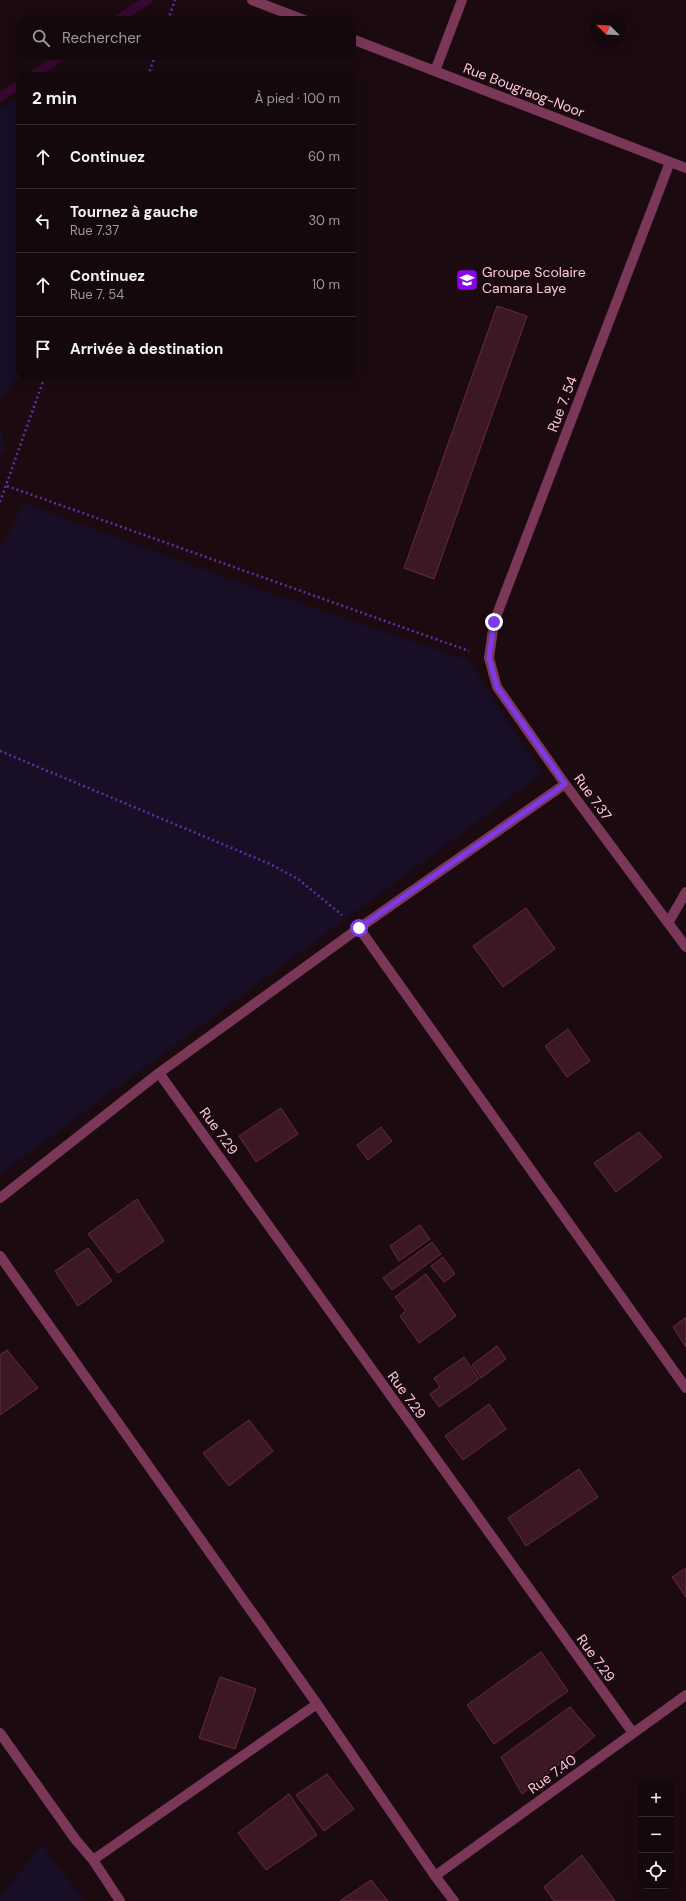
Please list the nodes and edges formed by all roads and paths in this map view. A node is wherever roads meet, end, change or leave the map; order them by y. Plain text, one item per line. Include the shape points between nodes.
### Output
1 (174, 0) edge
2 (252, 0) edge
3 (462, 0) edge
4 (169, 16) edge
5 (294, 16) edge
6 (356, 41) edge
7 (154, 60) edge
8 (435, 71) junction
9 (149, 72) edge
10 (670, 162) junction
11 (686, 168) edge
12 (44, 380) edge
13 (7, 486) junction
14 (0, 502) edge
15 (489, 658) junction
16 (0, 751) edge
17 (565, 784) junction
18 (686, 892) edge
19 (668, 923) junction
20 (359, 928) junction
21 (686, 947) edge
22 (159, 1073) junction
23 (0, 1198) edge
24 (0, 1256) edge
25 (686, 1388) edge
26 (686, 1695) edge
27 (317, 1704) junction
28 (0, 1733) edge
29 (633, 1733) junction
30 (93, 1860) junction
31 (435, 1876) junction
32 (120, 1901) edge
33 (454, 1901) edge

1 - 4 path
2 - 5 street
3 - 8 street
6 - 8 street, Rue Bougraog-Noor
7 - 9 path
8 - 10 street, Rue Bougraog-Noor
10 - 11 street, Rue Bougraog-Noor
10 - 15 street, Rue 7. 54 via 494,622
12 - 13 path
13 - 14 path
13 - 15 path
15 - 17 street, Rue 7.37 via 497,687
16 - 20 path via 270,864 298,879
17 - 19 street, Rue 7.37
17 - 20 street
18 - 19 street
19 - 21 street, Rue 7.37
20 - 22 street
20 - 25 street
22 - 23 street
22 - 29 street, Rue 7.29
24 - 27 street
26 - 29 street, Rue 7.40
27 - 30 street
27 - 31 street
28 - 30 street via 75,1839
29 - 31 street, Rue 7.40
30 - 32 street
31 - 33 street

